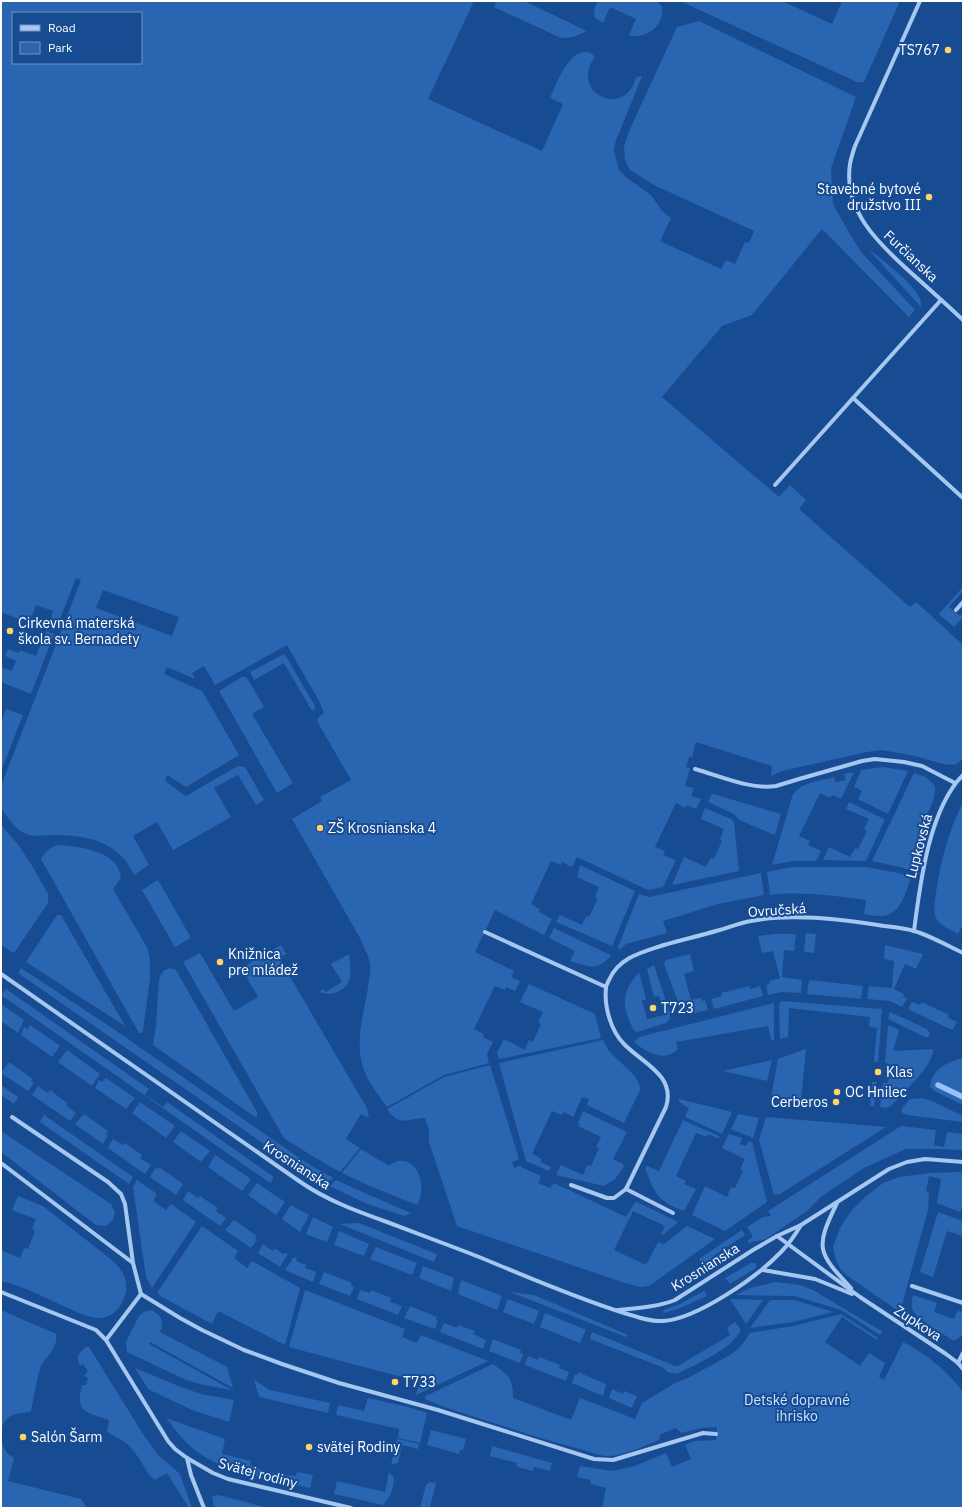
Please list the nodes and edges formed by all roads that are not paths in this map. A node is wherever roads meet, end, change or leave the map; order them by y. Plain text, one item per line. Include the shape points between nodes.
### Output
1 (920, 1) edge
2 (941, 300) junction
3 (963, 320) edge
4 (853, 398) junction
5 (775, 485) dead end
6 (963, 498) edge
7 (963, 602) edge
8 (956, 610) dead end
9 (695, 769) dead end
10 (963, 775) edge
11 (955, 783) junction
12 (914, 931) junction
13 (485, 932) dead end
14 (963, 953) edge
15 (1, 974) edge
16 (606, 987) junction
17 (12, 1117) dead end
18 (963, 1162) edge
19 (1, 1163) edge
20 (571, 1185) dead end
21 (626, 1190) junction
22 (837, 1203) junction
23 (673, 1213) dead end
24 (801, 1225) junction
25 (777, 1236) junction
26 (788, 1244) junction
27 (133, 1263) junction
28 (763, 1270) junction
29 (912, 1286) dead end
30 (1, 1292) edge
31 (141, 1294) junction
32 (860, 1297) junction
33 (963, 1303) edge
34 (616, 1310) junction
35 (106, 1340) junction
36 (963, 1353) edge
37 (958, 1363) junction
38 (963, 1369) edge
39 (716, 1434) dead end
40 (187, 1458) junction
41 (204, 1508) edge
42 (351, 1508) edge

1 - 2 street, Furčianska via 855,146 850,164 850,183 856,207 868,230
2 - 3 street, Furčianska
2 - 4 street, Furčianska
4 - 5 street, Furčianska
4 - 6 street
7 - 8 street
9 - 11 street via 767,788 862,761 884,759 922,766
10 - 11 street, Lupkovská
11 - 12 street, Lupkovská via 940,809 929,846
12 - 14 street, Ovručská
12 - 16 street, Ovručská via 829,919 789,918 752,921 633,956 616,968
13 - 16 street
15 - 34 street, Krosnianska via 323,1197
16 - 21 street via 610,1019 615,1031 624,1044 658,1073 668,1094 666,1107
17 - 27 street via 108,1182 121,1194 125,1204
18 - 22 street, Krosnianska via 925,1159 907,1162 889,1169
19 - 27 street
20 - 21 street via 607,1198 614,1198
21 - 23 street
22 - 24 street, Krosnianska
22 - 32 street via 826,1226 823,1250 826,1261
24 - 25 street, Krosnianska
24 - 26 street, Krosnianska
25 - 26 street
25 - 34 street, Krosnianska via 676,1300 650,1307
26 - 28 street, Krosnianska
26 - 32 street
27 - 31 street
28 - 32 street via 815,1278
28 - 34 street, Krosnianska via 702,1309 675,1320 648,1320
29 - 33 street
30 - 35 street via 96,1330
31 - 35 street
31 - 39 street via 202,1330 282,1364 589,1458 613,1460 703,1433
32 - 37 street, Zupkova
35 - 40 street, Svätej rodiny via 168,1441
36 - 37 street
37 - 38 street, Zupkova
40 - 41 street
40 - 42 street, Svätej rodiny via 228,1479

